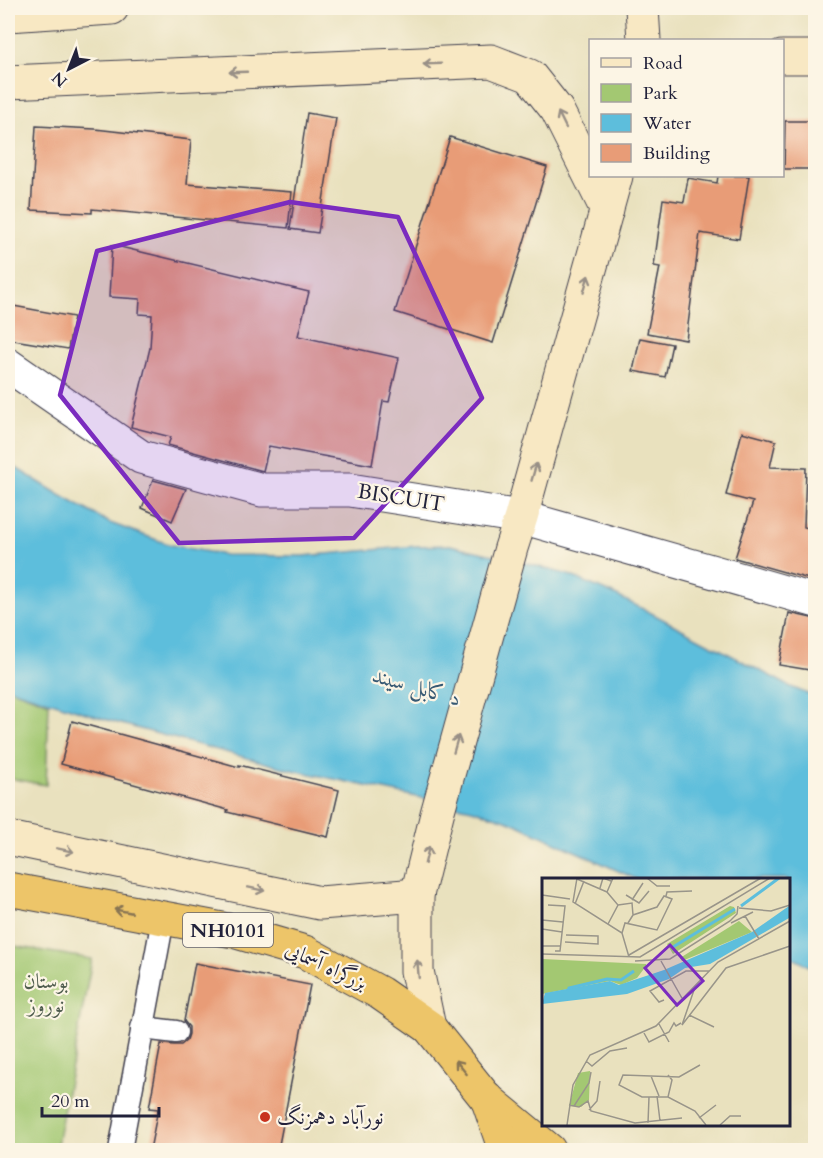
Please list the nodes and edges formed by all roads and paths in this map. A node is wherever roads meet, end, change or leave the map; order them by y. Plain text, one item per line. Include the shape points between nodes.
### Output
1 (112, 8) edge
2 (642, 8) edge
3 (8, 15) edge
4 (644, 39) edge
5 (784, 57) edge
6 (816, 57) edge
7 (8, 82) edge
8 (589, 174) edge
9 (590, 177) edge
10 (616, 177) edge
11 (607, 210) junction
12 (8, 365) edge
13 (521, 517) junction
14 (816, 601) edge
15 (8, 838) edge
16 (8, 889) edge
17 (417, 896) junction
18 (163, 919) junction
19 (429, 1027) junction
20 (142, 1028) junction
21 (176, 1032) dead end
22 (486, 1098) junction
23 (120, 1150) edge
24 (505, 1150) edge
25 (549, 1150) edge

1 - 3 main road
2 - 4 main road
5 - 6 main road
8 -> 7 main road via 557,110 530,76 491,61
11 -> 9 main road
10 - 11 main road
13 -> 11 main road
12 - 13 street, BISCUIT via 141,457 262,490 350,490
13 - 14 street, BISCUIT
17 -> 13 main road
15 -> 17 main road via 320,903
18 -> 16 highway, بزرگراه آسمایی / NH0101
19 -> 17 main road via 417,971
18 - 19 highway, بزرگراه آسمایی / NH0101 via 233,931 305,952 380,993
18 - 20 lane
22 -> 19 highway, بزرگراه آسمایی / NH0101
20 - 21 lane
20 - 23 lane
22 - 24 highway, NH0101
22 - 25 highway, بزرگراه آسمایی / NH0101

